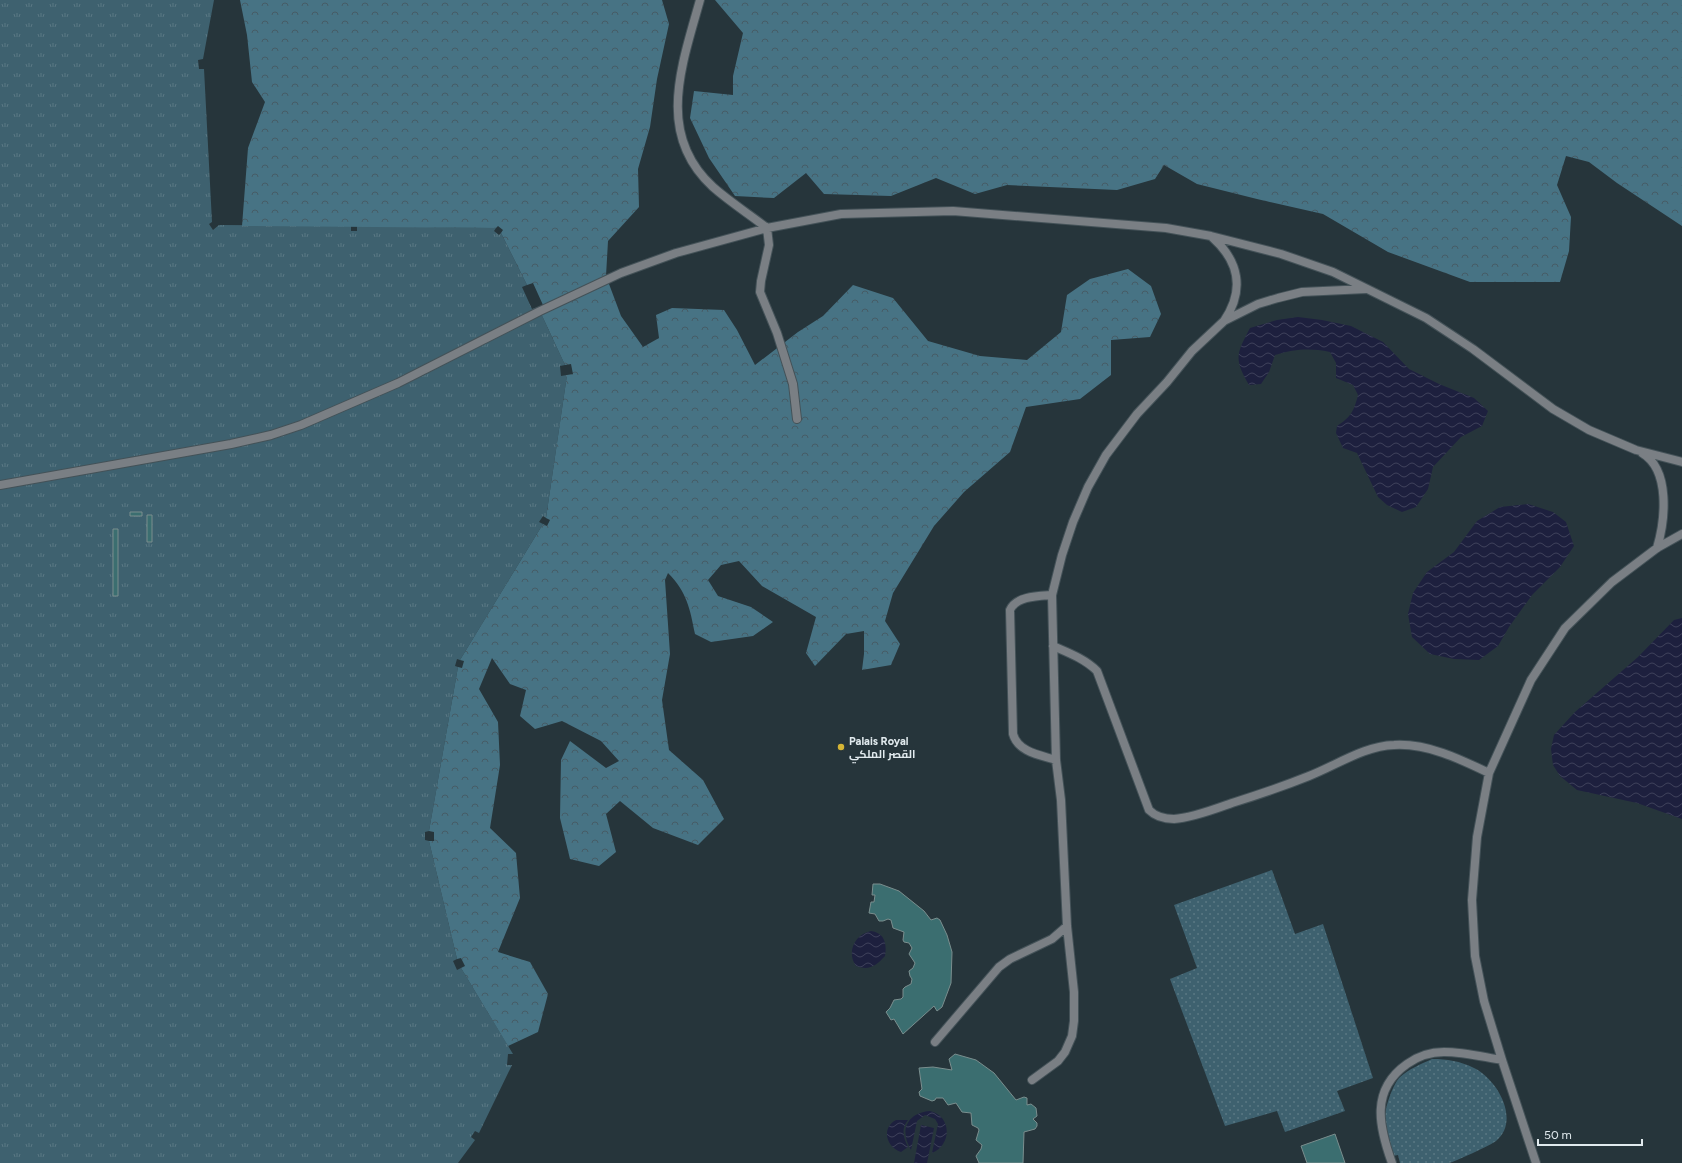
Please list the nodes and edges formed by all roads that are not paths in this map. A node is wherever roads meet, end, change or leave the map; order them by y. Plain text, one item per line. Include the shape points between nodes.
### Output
1 (700, 0) edge
2 (767, 228) junction
3 (1211, 236) junction
4 (1367, 289) junction
5 (1224, 321) junction
6 (797, 419) dead end
7 (1636, 450) junction
8 (1682, 462) edge
9 (0, 485) edge
10 (1682, 534) edge
11 (1657, 548) junction
12 (1052, 595) junction
13 (1053, 646) junction
14 (1056, 760) junction
15 (1489, 773) junction
16 (1067, 926) junction
17 (935, 1042) dead end
18 (1502, 1060) junction
19 (1032, 1080) dead end
20 (1392, 1163) edge
21 (1536, 1163) edge

1 - 2 lane via 679,79 677,109 682,139 686,152 713,187
2 - 3 lane via 841,214 953,212 1166,228
2 - 6 lane via 769,245 760,281 760,292 777,333 791,378
2 - 9 lane via 676,253 621,273 398,383 301,425 231,444
3 - 4 lane via 1281,254 1333,272
3 - 5 lane via 1227,253 1235,270 1236,294
4 - 5 lane via 1302,292 1258,304
4 - 7 lane via 1426,318 1473,349 1553,409 1590,430
5 - 12 lane via 1192,351 1137,414 1106,455 1088,487 1073,522
7 - 8 lane
7 - 11 lane via 1649,457 1661,478 1664,513
10 - 11 lane
11 - 15 lane via 1612,582 1565,628 1531,680
12 - 13 lane
12 - 14 lane via 1036,596 1012,606 1011,664 1014,737 1021,746 1033,753
13 - 14 lane
13 - 15 lane via 1090,664 1097,671 1149,810 1160,818 1176,819 1209,811 1310,776 1369,750 1392,745 1417,746 1432,750
14 - 16 lane via 1061,800
15 - 18 lane via 1477,836 1472,900 1475,956 1484,1001
16 - 17 lane via 1052,939 999,967
16 - 19 lane via 1074,992 1072,1036 1058,1061
18 - 20 lane via 1444,1052 1427,1054 1398,1070 1382,1096 1380,1112 1383,1136
18 - 21 lane

